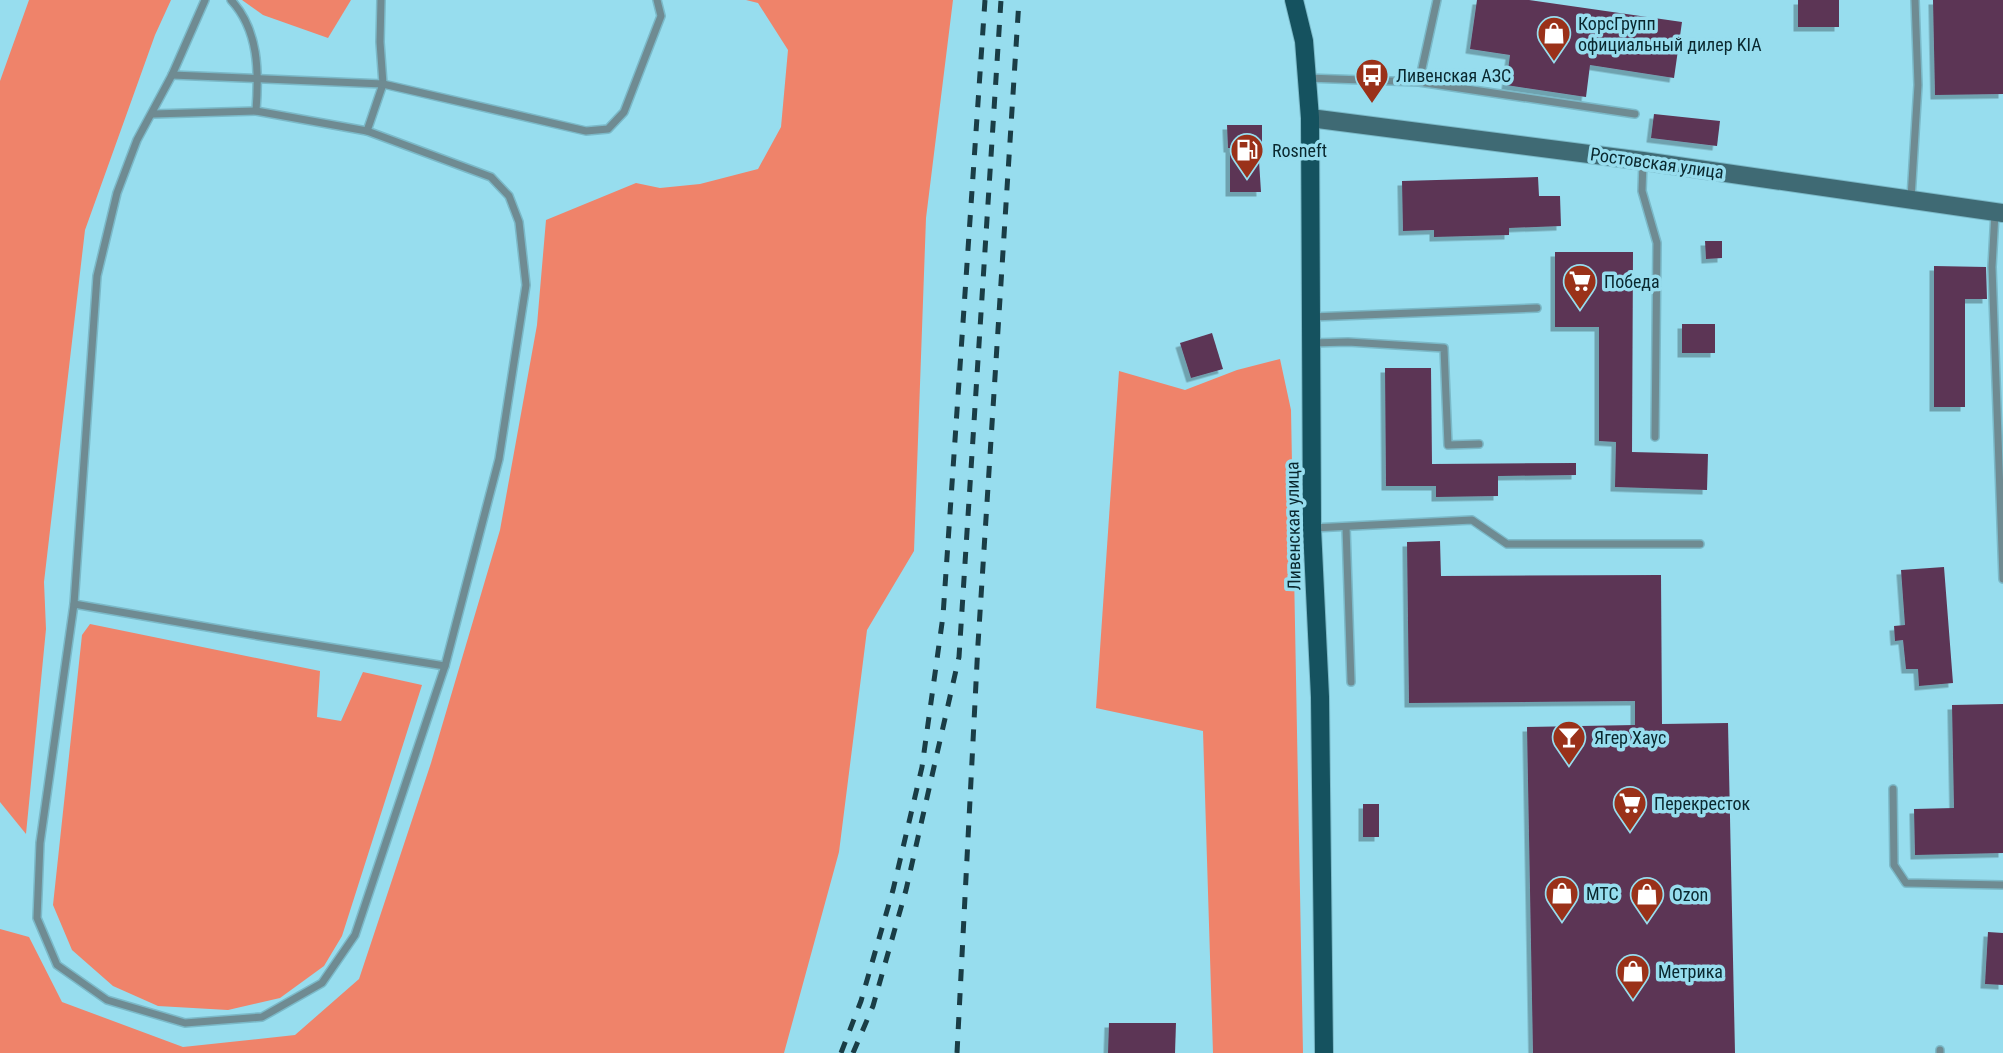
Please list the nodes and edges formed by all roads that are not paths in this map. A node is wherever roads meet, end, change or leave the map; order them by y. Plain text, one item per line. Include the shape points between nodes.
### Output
1 (205, 0) edge
2 (231, 0) edge
3 (381, 0) edge
4 (657, 0) edge
5 (1294, 0) edge
6 (1437, 0) edge
7 (1915, 0) edge
8 (172, 75) junction
9 (258, 78) junction
10 (1307, 78) junction
11 (1419, 82) junction
12 (383, 84) junction
13 (256, 111) junction
14 (153, 114) junction
15 (1635, 114) dead end
16 (1310, 118) junction
17 (367, 131) junction
18 (1643, 160) junction
19 (1911, 199) junction
20 (1999, 212) edge
21 (1537, 308) dead end
22 (1311, 317) junction
23 (1312, 343) junction
24 (1655, 437) dead end
25 (1479, 444) dead end
26 (1346, 527) junction
27 (1312, 528) junction
28 (1700, 544) dead end
29 (2003, 579) edge
30 (74, 604) junction
31 (445, 666) junction
32 (1351, 682) dead end
33 (1892, 789) dead end
34 (2003, 885) edge
35 (1324, 1053) edge

1 - 8 lane
2 - 9 lane via 251,33
3 - 12 lane
4 - 12 lane via 661,16 624,112 608,130 586,131
5 - 10 main road, Ливенская улица
6 - 11 lane
7 - 19 lane via 1918,85
8 - 9 lane
8 - 14 lane
9 - 12 lane
9 - 13 lane
10 - 11 lane
10 - 16 main road, Ливенская улица
11 - 15 lane
12 - 17 lane
13 - 14 lane
13 - 17 lane
14 - 30 lane via 137,140 117,193 97,276
16 - 18 street, Ростовская улица
16 - 22 main road, Ливенская улица
17 - 31 lane via 491,177 509,196 519,222 526,285 499,459
18 - 19 street, Ростовская улица
18 - 24 lane via 1642,191 1657,243
19 - 20 street, Ростовская улица
20 - 29 lane via 1992,267
21 - 22 lane
22 - 23 main road, Ливенская улица
23 - 25 lane via 1444,348 1448,445
23 - 27 main road, Ливенская улица
26 - 27 lane
26 - 28 lane via 1472,520 1507,544
26 - 32 lane
27 - 35 main road, Ливенская улица via 1321,697
30 - 31 lane
30 - 31 lane via 40,843 37,918 57,965 107,1000 185,1023 262,1017 322,983 355,935
33 - 34 lane via 1894,864 1906,883

